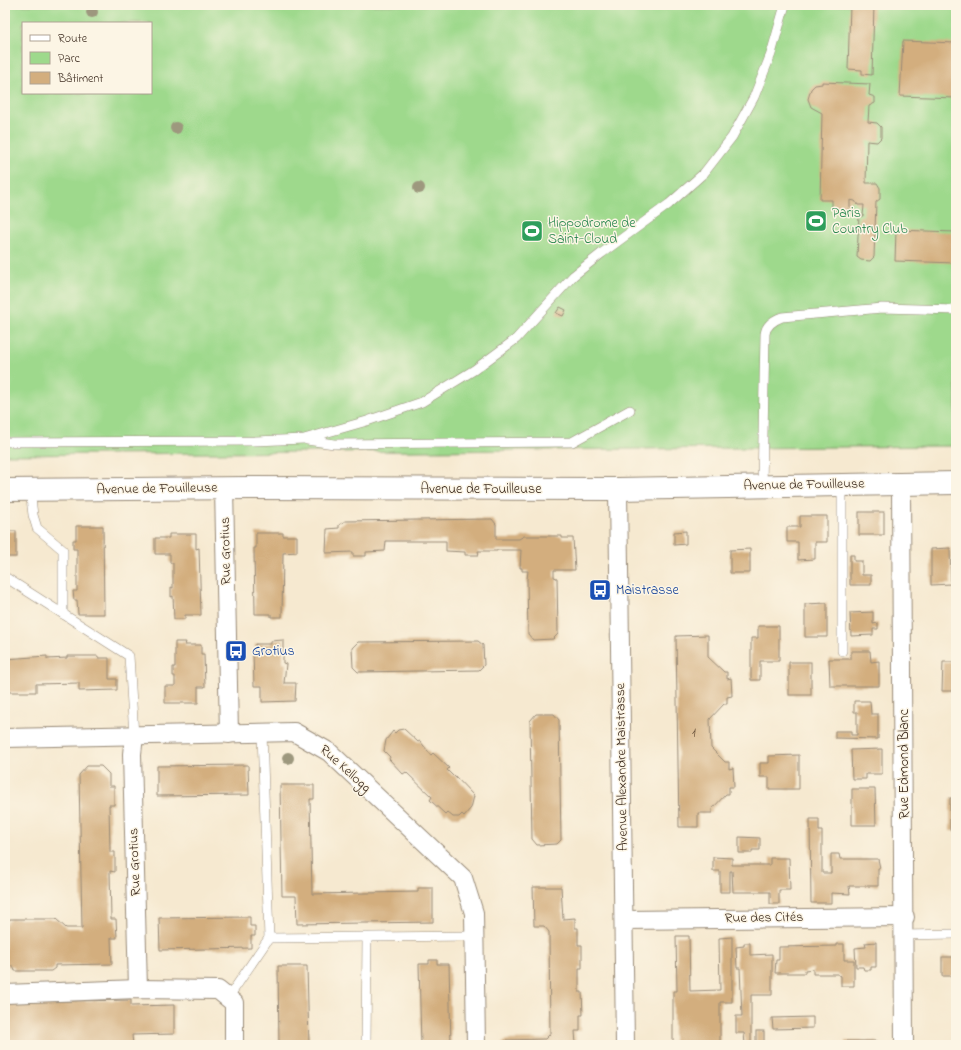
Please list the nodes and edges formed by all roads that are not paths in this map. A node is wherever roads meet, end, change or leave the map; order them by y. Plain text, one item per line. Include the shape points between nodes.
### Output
1 (785, 5) edge
2 (956, 310) edge
3 (630, 410) dead end
4 (304, 439) junction
5 (5, 442) edge
6 (956, 483) edge
7 (901, 484) junction
8 (842, 485) junction
9 (762, 486) junction
10 (224, 488) junction
11 (618, 489) junction
12 (5, 490) edge
13 (30, 490) junction
14 (5, 577) edge
15 (63, 614) junction
16 (842, 651) dead end
17 (262, 733) junction
18 (229, 734) junction
19 (134, 736) junction
20 (5, 738) edge
21 (905, 917) junction
22 (624, 920) junction
23 (904, 934) junction
24 (956, 934) edge
25 (474, 936) junction
26 (269, 938) junction
27 (367, 938) junction
28 (138, 989) junction
29 (5, 994) edge
30 (228, 998) junction
31 (234, 1045) edge
32 (366, 1045) edge
33 (476, 1045) edge
34 (625, 1045) edge
35 (904, 1045) edge

1 - 4 lane via 771,54 754,97 732,137 704,173 669,204 573,276 516,339 474,370 422,402
2 - 9 lane via 882,308 782,317 770,323 766,334
3 - 4 lane via 572,442 334,444
4 - 5 lane
6 - 7 street, Avenue de Fouilleuse
7 - 8 street, Avenue de Fouilleuse
7 - 21 street, Rue Edmond Blanc
8 - 9 street, Avenue de Fouilleuse
8 - 16 lane
9 - 11 street, Avenue de Fouilleuse
10 - 11 street, Avenue de Fouilleuse
10 - 13 street, Avenue de Fouilleuse
10 - 18 street, Rue Grotius
11 - 22 street, Avenue Alexandre Maistrasse
12 - 13 street, Avenue de Fouilleuse
13 - 15 lane via 37,528 63,550
14 - 15 lane
15 - 19 lane via 130,656
17 - 18 street, Rue Kellogg
17 - 25 street, Rue Kellogg via 294,732 329,752 463,878 474,913
17 - 26 lane
18 - 19 street, Rue Kellogg
19 - 20 street, Rue Kellogg
19 - 28 street, Rue Grotius via 132,754
21 - 22 street, Rue des Cités
21 - 23 street, Rue Edmond Blanc
22 - 34 street, Avenue Alexandre Maistrasse
23 - 24 lane
23 - 35 street, Rue Edmond Blanc
25 - 27 lane
25 - 33 street, Rue Kellogg
26 - 27 lane
26 - 30 lane
27 - 32 lane
28 - 29 street
28 - 30 street via 218,990
30 - 31 street via 234,1003

